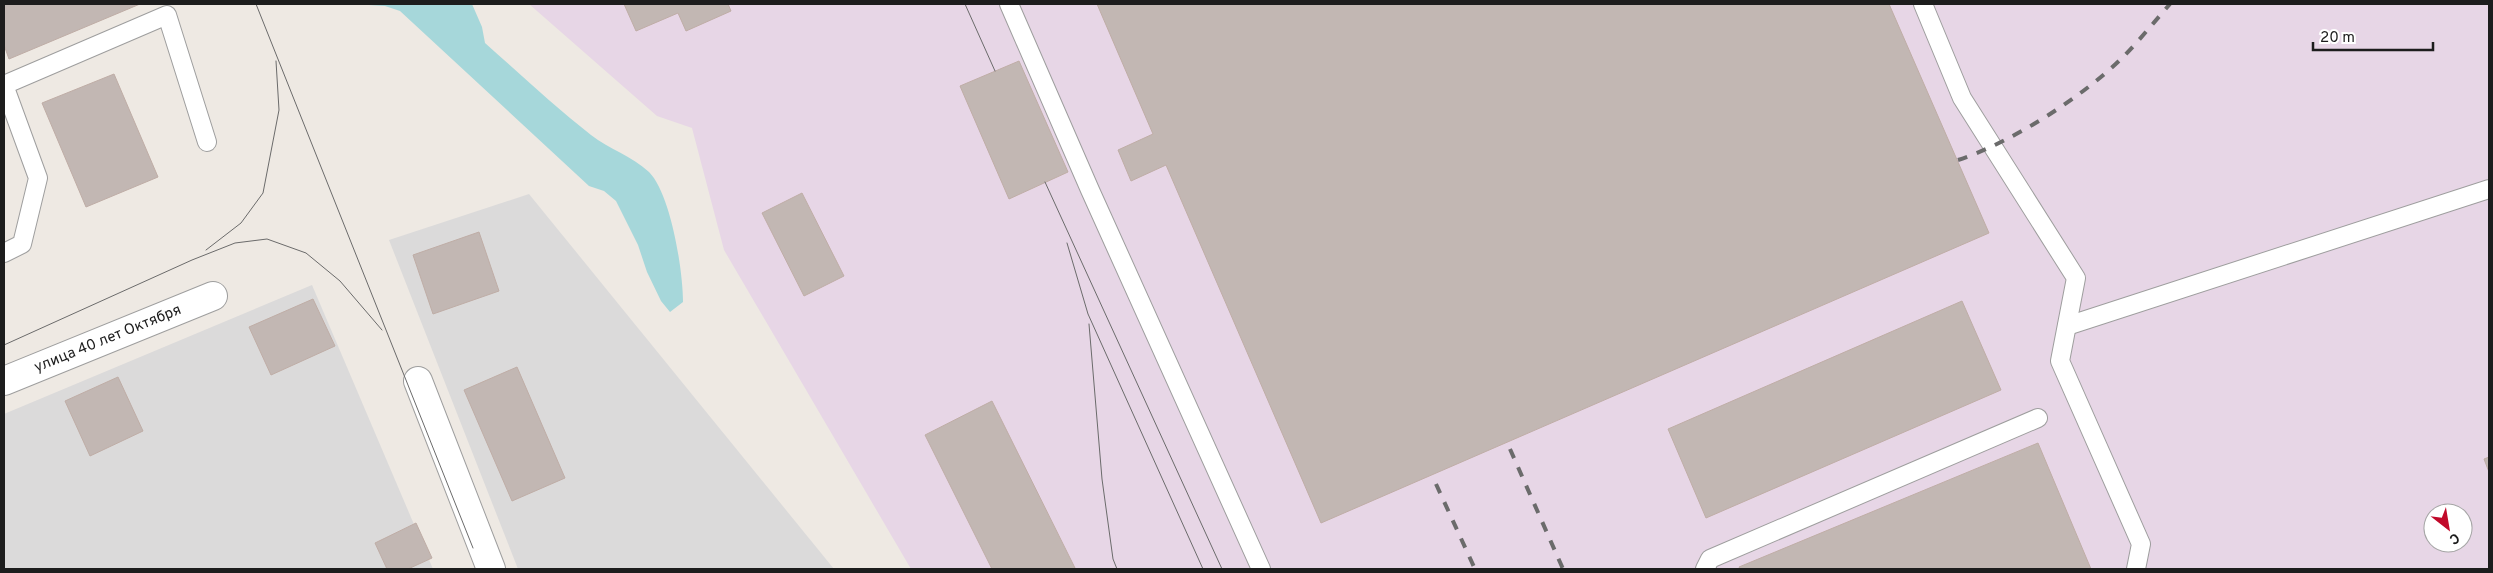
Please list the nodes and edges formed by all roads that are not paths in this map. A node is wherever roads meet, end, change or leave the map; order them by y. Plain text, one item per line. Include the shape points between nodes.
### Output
1 (1008, 4) edge
2 (1923, 4) edge
3 (4, 85) edge
4 (207, 142) dead end
5 (2489, 189) edge
6 (4, 253) edge
7 (213, 296) dead end
8 (2067, 326) junction
9 (4, 381) edge
10 (418, 381) dead end
11 (2038, 418) dead end
12 (491, 569) edge
13 (1262, 569) edge
14 (1705, 569) edge
15 (2136, 569) edge

1 - 13 lane
2 - 8 lane via 1962,98 2076,278
3 - 4 lane via 167,15
3 - 6 lane via 38,178 22,244
5 - 8 lane
7 - 9 street, улица 40 лет Октября
8 - 15 lane via 2060,361 2141,544
10 - 12 street
11 - 14 lane via 1710,559

